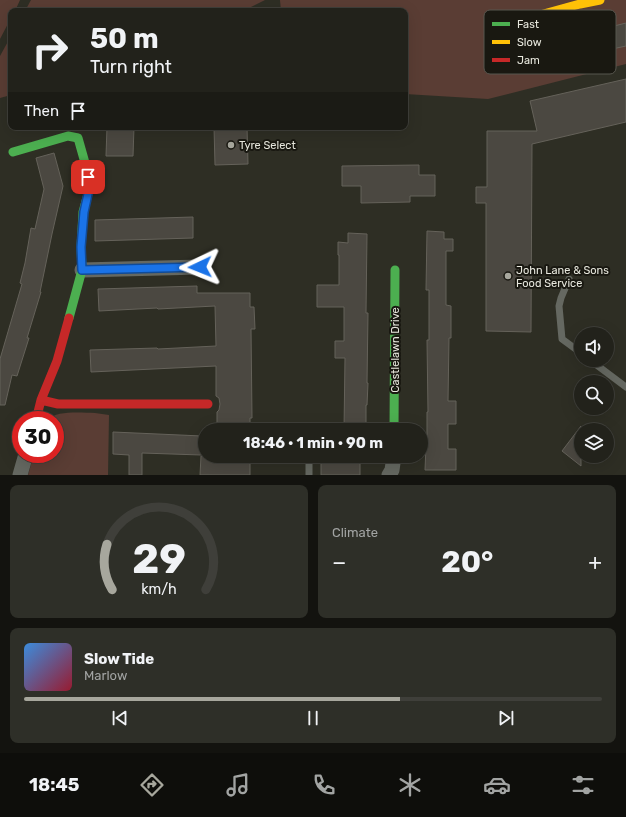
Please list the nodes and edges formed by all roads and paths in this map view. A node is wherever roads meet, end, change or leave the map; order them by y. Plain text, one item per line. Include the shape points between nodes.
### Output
1 (600, 0) edge
2 (558, 10) edge
3 (13, 152) dead end
4 (200, 267) dead end
5 (82, 270) junction
6 (395, 270) dead end
7 (569, 279) dead end
8 (574, 348) edge
9 (599, 367) edge
10 (626, 387) edge
11 (41, 400) junction
12 (208, 404) dead end
13 (38, 411) edge
14 (394, 423) edge
15 (23, 463) edge
16 (309, 463) edge
17 (393, 463) edge
18 (20, 475) edge
19 (309, 475) edge
20 (389, 475) edge

1 - 2 street
3 - 5 street via 68,136 78,138 88,177 81,247
4 - 5 street
5 - 11 street via 57,361
6 - 14 street, Castlelawn Drive
7 - 8 lane via 559,306 562,339
9 - 10 lane
11 - 12 street via 58,404
11 - 13 street
15 - 18 street
16 - 19 lane
17 - 20 street

